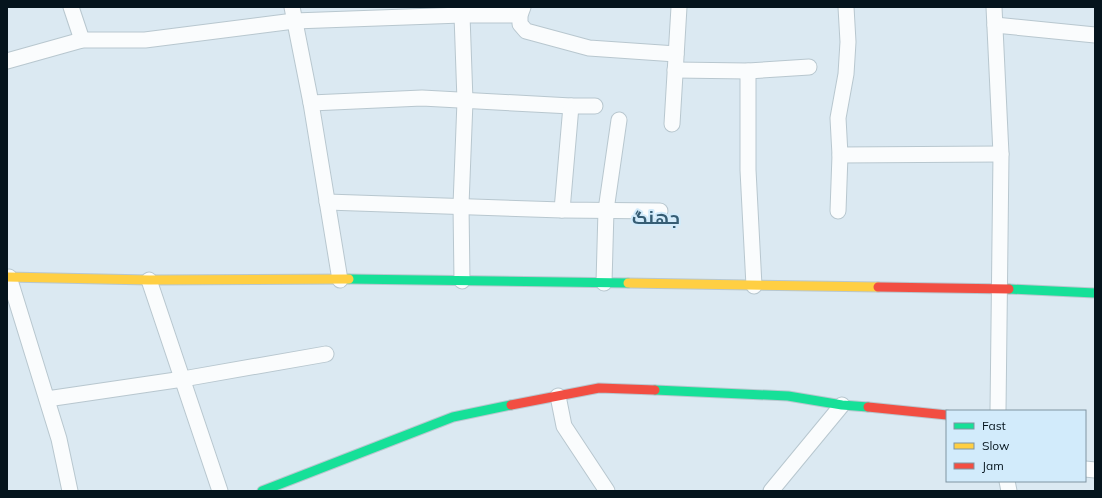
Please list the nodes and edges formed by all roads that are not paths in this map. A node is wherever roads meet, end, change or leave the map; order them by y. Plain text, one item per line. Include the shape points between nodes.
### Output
1 (72, 7) edge
2 (679, 7) edge
3 (846, 7) edge
4 (994, 7) edge
5 (522, 11) edge
6 (372, 13) edge
7 (293, 14) edge
8 (462, 15) junction
9 (995, 25) junction
10 (1095, 35) edge
11 (82, 40) junction
12 (676, 54) junction
13 (7, 61) edge
14 (809, 67) dead end
15 (675, 70) junction
16 (748, 71) junction
17 (465, 101) junction
18 (311, 103) junction
19 (571, 106) junction
20 (595, 106) dead end
21 (619, 120) dead end
22 (672, 124) dead end
23 (1001, 154) junction
24 (840, 155) junction
25 (327, 202) junction
26 (461, 206) junction
27 (562, 210) junction
28 (606, 210) junction
29 (660, 211) dead end
30 (838, 211) dead end
31 (8, 277) edge
32 (149, 280) junction
33 (340, 280) junction
34 (462, 281) junction
35 (604, 283) junction
36 (754, 286) junction
37 (999, 289) junction
38 (1095, 293) edge
39 (326, 354) dead end
40 (183, 380) junction
41 (558, 396) junction
42 (47, 399) junction
43 (842, 405) junction
44 (998, 410) edge
45 (946, 415) edge
46 (70, 491) edge
47 (220, 491) edge
48 (262, 491) edge
49 (607, 491) edge
50 (771, 491) edge

1 - 11 street
2 - 12 street
3 - 24 street via 846,74 838,118
4 - 9 street
5 - 8 street
5 - 12 street via 520,24 526,31 590,48
6 - 7 street
6 - 8 street
7 - 11 street via 144,40
7 - 18 street
8 - 17 street
9 - 10 street
9 - 23 street
11 - 13 street
12 - 15 street
14 - 16 street
15 - 16 street
15 - 22 street
16 - 36 street via 748,170
17 - 18 street via 409,98
17 - 19 street
17 - 26 street
18 - 25 street
19 - 20 street
19 - 27 street
21 - 28 street
23 - 24 street
23 - 37 street
24 - 30 street
25 - 26 street
25 - 33 street
26 - 27 street
26 - 34 street
27 - 28 street
28 - 29 street
28 - 35 street
31 - 32 street
31 - 42 street
32 - 33 street
32 - 40 street
33 - 34 street
34 - 35 street
35 - 36 street
36 - 37 street
37 - 38 street
37 - 44 street
39 - 40 street
40 - 42 street
40 - 47 street
41 - 43 street via 599,388 788,396
41 - 48 street via 453,417
41 - 49 street via 564,426
42 - 46 street
43 - 45 street
43 - 50 street

